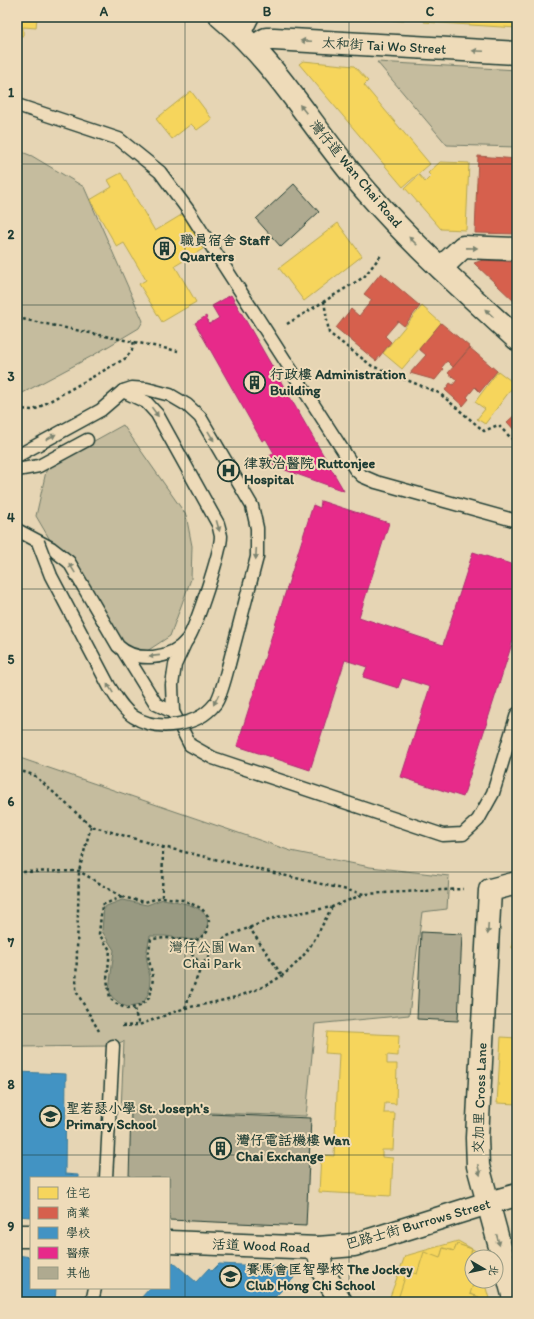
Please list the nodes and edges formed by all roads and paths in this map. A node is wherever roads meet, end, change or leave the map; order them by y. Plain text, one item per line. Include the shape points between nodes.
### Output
1 (221, 17) edge
2 (248, 33) edge
3 (517, 53) edge
4 (17, 105) edge
5 (517, 249) edge
6 (382, 254) dead end
7 (441, 268) junction
8 (324, 301) junction
9 (17, 318) edge
10 (285, 326) dead end
11 (517, 339) edge
12 (134, 341) junction
13 (178, 351) dead end
14 (123, 391) junction
15 (17, 409) edge
16 (87, 440) dead end
17 (517, 444) edge
18 (17, 456) edge
19 (17, 470) edge
20 (517, 521) edge
21 (17, 530) edge
22 (38, 542) junction
23 (186, 641) junction
24 (124, 652) junction
25 (174, 712) junction
26 (517, 714) edge
27 (17, 770) edge
28 (91, 826) junction
29 (163, 847) junction
30 (79, 871) junction
31 (17, 872) edge
32 (517, 883) edge
33 (466, 889) dead end
34 (364, 894) junction
35 (122, 897) junction
36 (162, 897) junction
37 (332, 907) junction
38 (250, 927) junction
39 (179, 940) junction
40 (202, 965) junction
41 (283, 977) junction
42 (185, 1008) junction
43 (134, 1009) junction
44 (139, 1025) junction
45 (118, 1026) dead end
46 (97, 1028) junction
47 (104, 1028) dead end
48 (113, 1046) joint
49 (106, 1177) edge
50 (517, 1195) edge
51 (488, 1203) junction
52 (17, 1236) edge
53 (30, 1236) edge
54 (170, 1242) edge
55 (318, 1248) junction
56 (94, 1289) edge
57 (92, 1302) edge
58 (341, 1302) edge
59 (515, 1302) edge

1 - 2 street, 灣仔道 Wan Chai Road
3 -> 2 street, 太和街 Tai Wo Street via 274,39 260,41
7 -> 2 street, 灣仔道 Wan Chai Road via 367,192
4 - 20 lane via 119,139 160,172 188,210 354,470 376,482
7 -> 5 street via 463,247
6 - 8 path via 364,277
11 -> 7 street, 灣仔道 Wan Chai Road
8 - 10 path
8 - 17 path via 329,333 372,366 439,393 484,431 498,425
9 - 12 path
12 - 13 path
12 - 15 path via 132,350 126,358 34,410
18 -> 14 lane via 101,410
14 -> 22 lane, bridge via 132,388 147,389 170,395 187,405 200,417 252,506 257,528 257,557 229,664 216,703 204,716 184,724 158,725 134,717 109,686 51,576
14 -> 23 lane via 146,402 157,414 218,524 221,535 193,629
16 - 19 lane via 39,466
21 - 22 lane
24 -> 22 lane via 69,562 51,548
23 -> 24 lane via 162,656 144,657
23 - 25 lane via 175,665 172,684
24 - 25 lane via 156,704
25 - 26 lane via 190,745 213,758 443,835 463,834 478,820 493,793
27 - 28 path via 34,776
28 - 29 path
28 - 30 path
29 - 34 path
29 - 36 path
30 - 31 path
30 - 35 path
30 - 46 path via 76,991
32 -> 51 street, 交加里 Cross Lane via 490,890 477,1138 478,1166
33 - 34 path
34 - 37 path
35 - 36 path via 146,902
35 - 43 path via 102,905 99,934 110,950 107,979 110,998 121,1007
36 - 39 path via 183,900 201,908 208,916 209,927 204,936 194,941
37 - 38 path via 277,917
37 - 41 path via 309,948
38 - 40 path via 225,936
38 - 41 path
39 - 40 path
39 - 43 path via 151,939 148,956 153,978 151,992 144,1003
40 - 42 path
41 - 42 path via 239,997
42 - 44 path
43 - 44 path
44 - 45 path
46 - 47 path
46 - 48 path
48 - 49 lane
50 - 51 street, 巴路士街 Burrows Street
51 - 55 street, 巴路士街 Burrows Street via 354,1245
51 -> 59 street, 交加里 Cross Lane
52 - 53 street
54 - 55 street, 活道 Wood Road
55 - 58 street, 活道 Wood Road via 322,1270
56 - 57 lane

